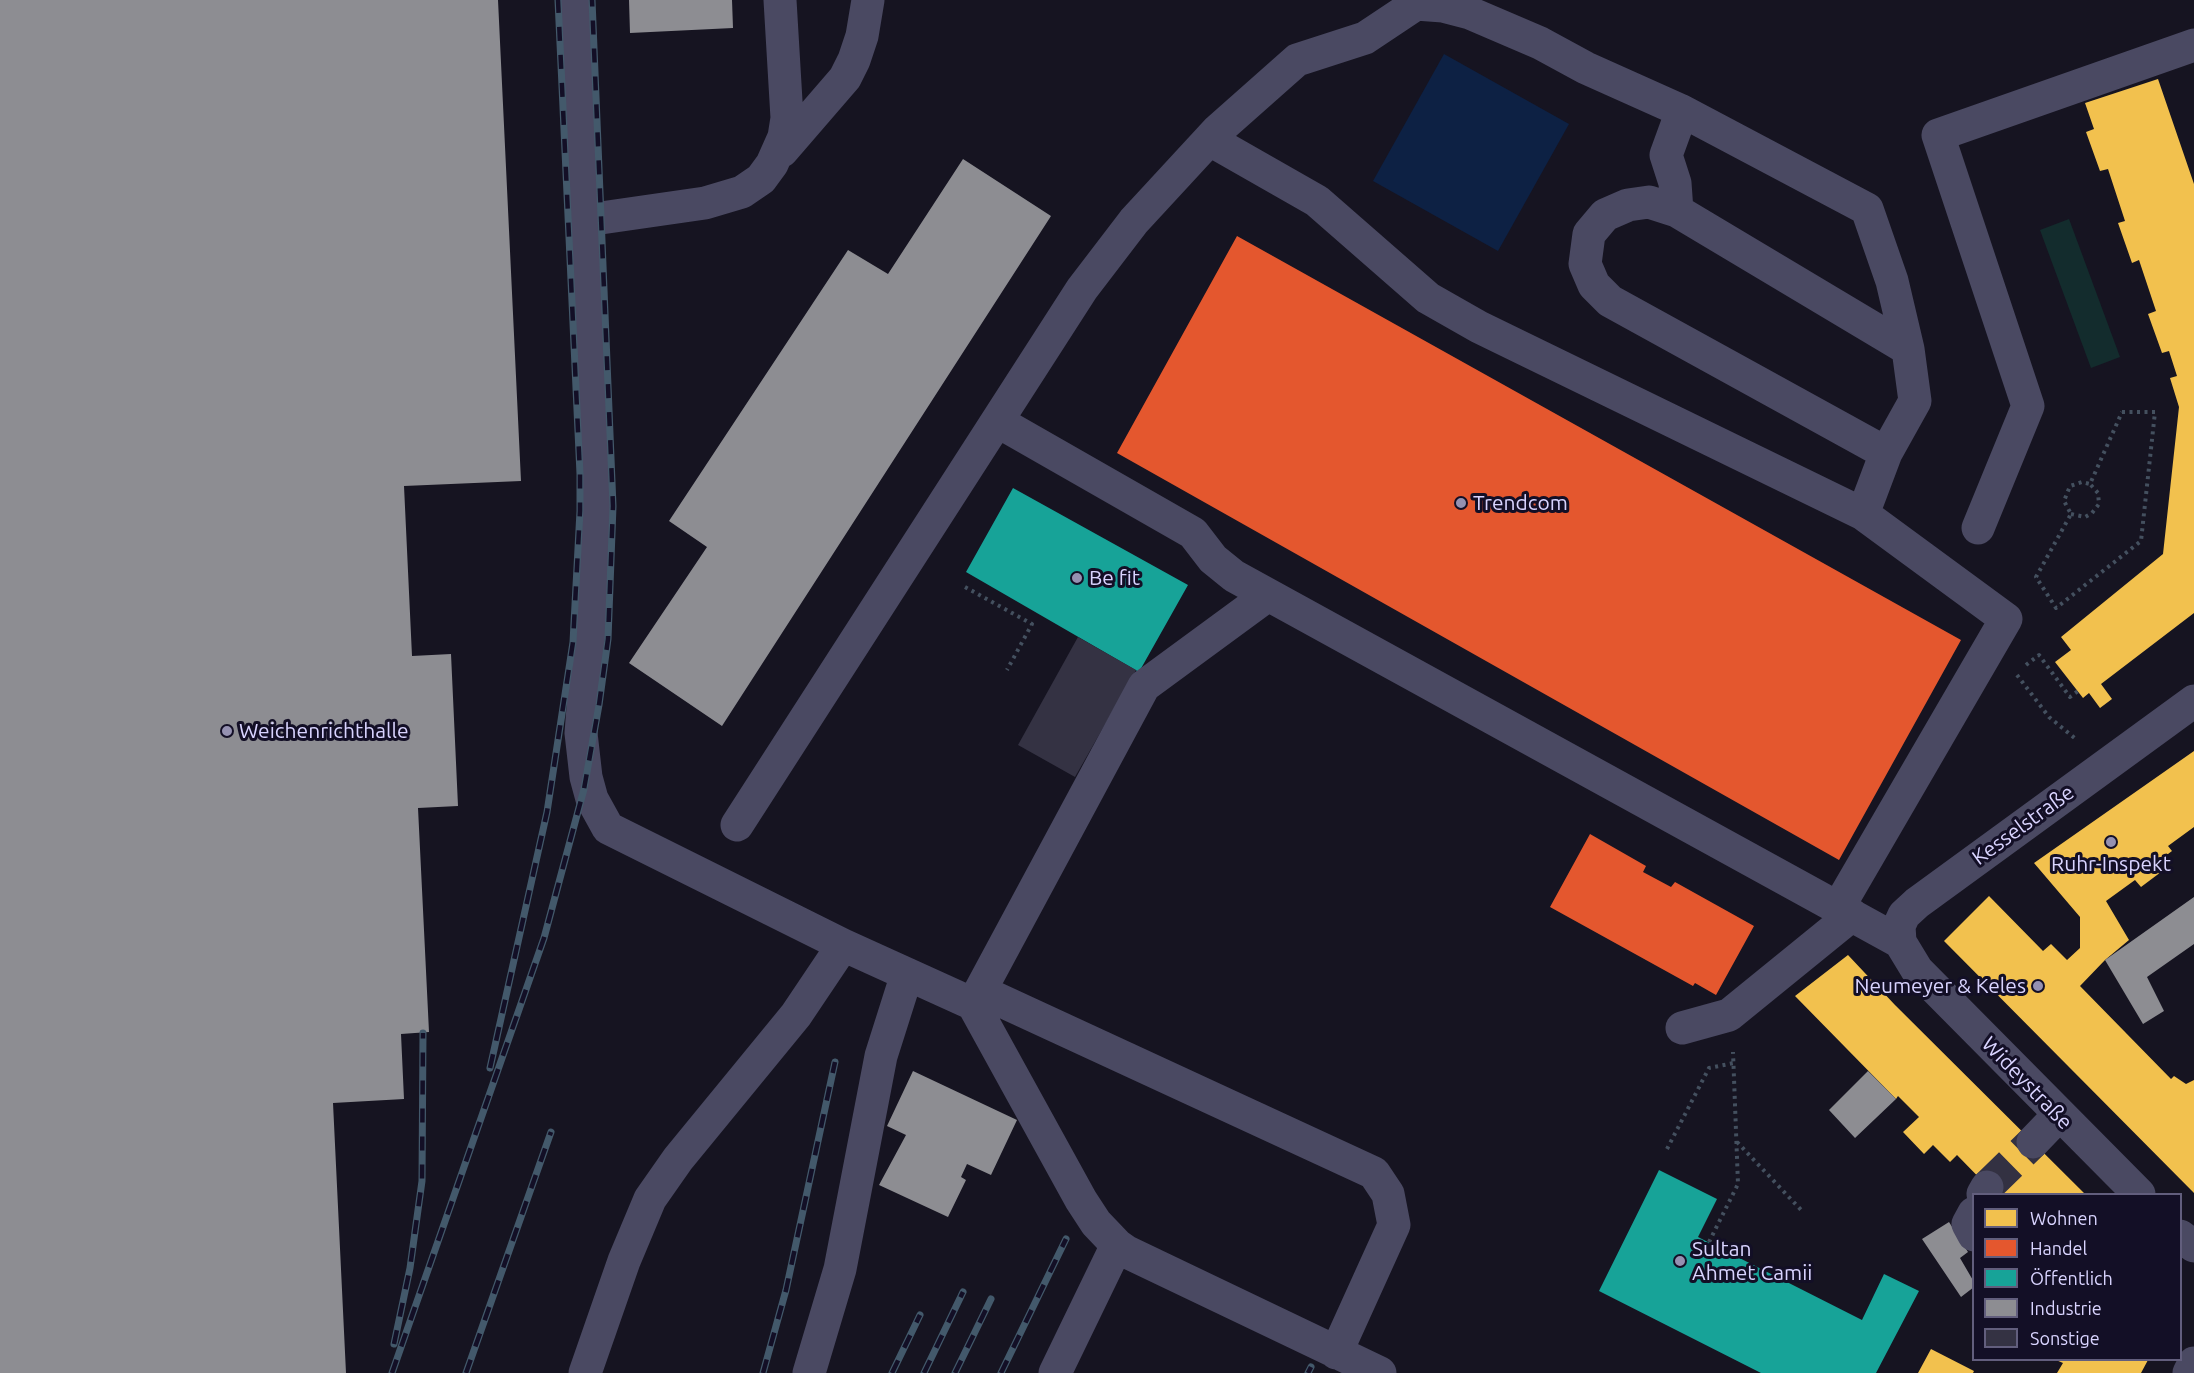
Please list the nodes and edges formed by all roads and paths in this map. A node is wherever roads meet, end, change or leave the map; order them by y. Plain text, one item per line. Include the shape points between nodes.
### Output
1 (575, 0) edge
2 (780, 0) edge
3 (868, 0) edge
4 (2194, 45) edge
5 (1682, 111) junction
6 (1210, 140) junction
7 (772, 164) junction
8 (1677, 211) junction
9 (587, 220) junction
10 (1908, 349) junction
11 (997, 421) junction
12 (1886, 453) junction
13 (2090, 484) junction
14 (1863, 514) junction
15 (2071, 514) junction
16 (1978, 528) dead end
17 (965, 587) dead end
18 (1268, 595) junction
19 (1007, 670) dead end
20 (2078, 692) dead end
21 (2194, 701) edge
22 (2099, 769) junction
23 (737, 825) dead end
24 (1845, 911) junction
25 (1900, 942) junction
26 (843, 945) junction
27 (907, 974) junction
28 (976, 997) junction
29 (1729, 1016) junction
30 (1682, 1028) dead end
31 (1734, 1063) junction
32 (2058, 1116) junction
33 (1736, 1142) junction
34 (2033, 1142) tunnel mouth
35 (1667, 1149) dead end
36 (2138, 1193) edge
37 (1803, 1212) dead end
38 (1972, 1216) edge
39 (1972, 1231) edge
40 (2182, 1237) edge
41 (1709, 1242) dead end
42 (1117, 1245) junction
43 (2194, 1246) edge
44 (1336, 1353) junction
45 (2194, 1363) edge
46 (585, 1373) edge
47 (809, 1373) edge
48 (1055, 1373) edge
49 (1380, 1373) edge
50 (2189, 1373) edge

1 - 9 street
2 - 7 street via 786,118 784,137
3 - 7 street via 862,36 845,78
4 - 16 street via 1938,135 2028,406
5 - 6 street via 1470,13 1416,4 1365,38 1297,60
5 - 8 street via 1666,155 1675,183
5 - 10 street via 1867,209 1892,281
6 - 11 street via 1134,221 1082,289
6 - 14 street via 1317,201 1428,298 1479,327
7 - 9 street via 761,179 741,192 705,203
8 - 10 street
8 - 12 street via 1649,202 1628,205 1605,215 1589,234 1585,264 1594,285 1610,301
9 - 26 street via 598,517 581,733 592,799 608,828
10 - 12 street via 1915,401
11 - 18 street via 1193,533 1213,560
11 - 23 street
12 - 14 street
13 - 15 path via 2070,486 2064,501
13 - 15 path via 2098,494 2099,504 2085,517
13 - 15 path via 2122,412 2155,412 2141,541 2056,608 2036,578
14 - 24 street via 2006,619
17 - 19 path via 1032,624
18 - 24 street
18 - 28 street via 1144,686
20 - 22 path via 2070,697 2039,655 2015,673 2049,717 2078,740
21 - 22 street, Kesselstraße
22 - 25 street, Kesselstraße via 1917,903 1899,926
24 - 25 street
24 - 29 street
25 - 32 street, Wideystraße via 1917,970
26 - 27 street
26 - 46 street via 796,1015 650,1199
27 - 28 street
27 - 47 street via 881,1056 840,1269
28 - 42 street via 1081,1200
28 - 44 street via 1374,1173 1388,1194 1394,1225
29 - 30 street
29 - 31 path
31 - 33 path
31 - 35 path via 1709,1068
32 - 34 street
32 - 36 street, Wideystraße
33 - 37 path
33 - 41 path via 1738,1184
38 - 39 street via 1968,1224
40 - 43 street
42 - 44 street
42 - 48 street
44 - 49 street
45 - 50 street

